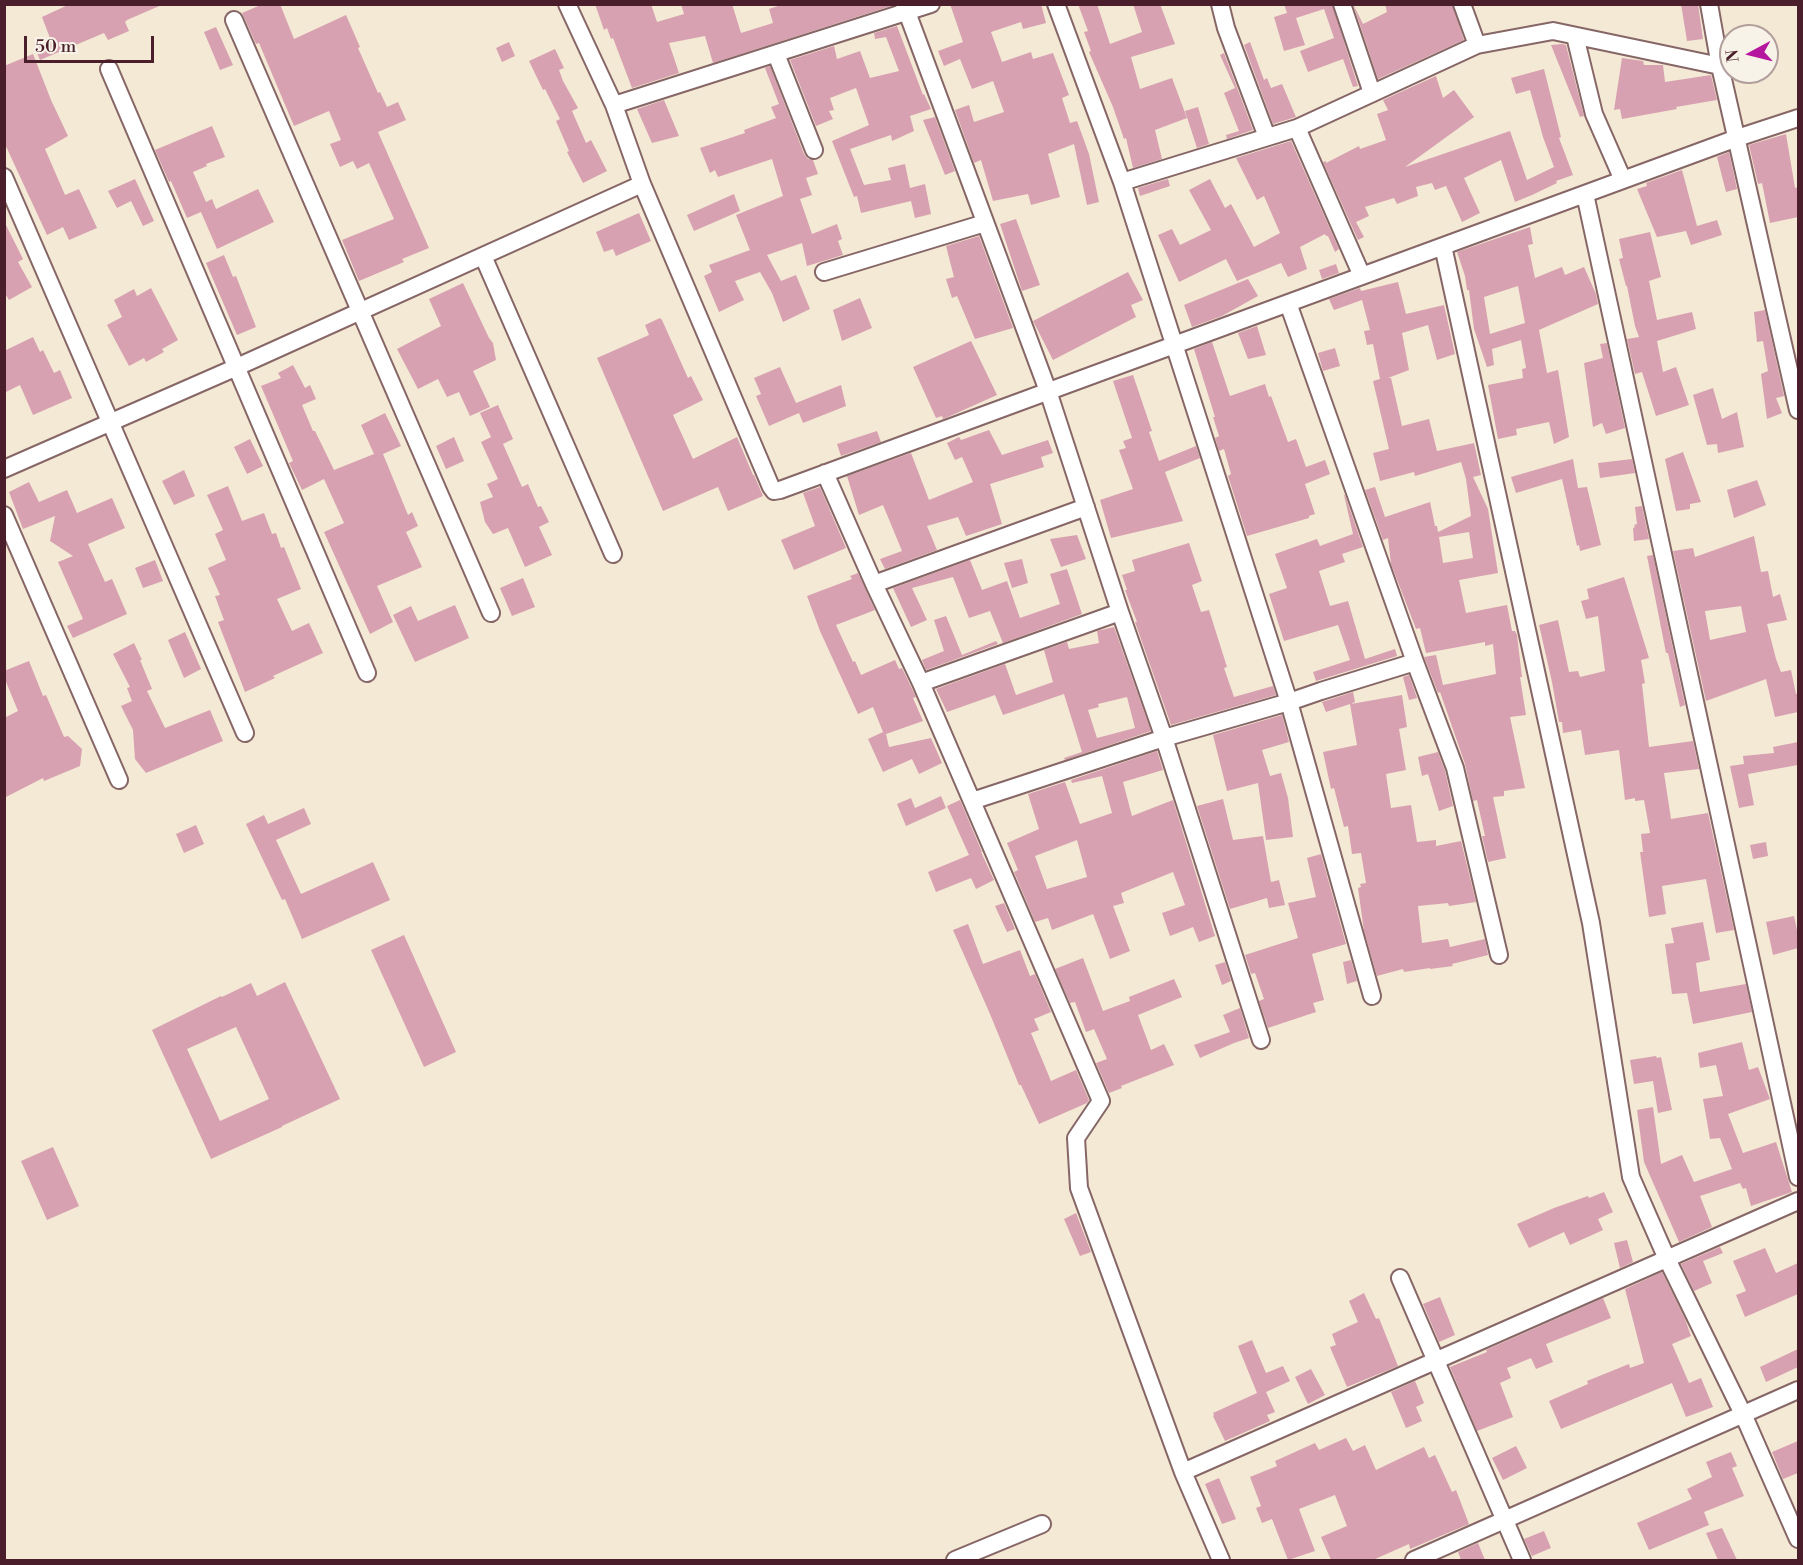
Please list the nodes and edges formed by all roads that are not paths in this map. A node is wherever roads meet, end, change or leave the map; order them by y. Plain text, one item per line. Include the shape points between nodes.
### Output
1 (567, 4) edge
2 (931, 4) edge
3 (1056, 4) edge
4 (1220, 4) edge
5 (1342, 4) edge
6 (1462, 4) edge
7 (1709, 4) edge
8 (906, 9) edge
9 (234, 20) dead end
10 (1575, 36) junction
11 (1477, 45) junction
12 (776, 54) junction
13 (1719, 60) edge
14 (1719, 66) edge
15 (109, 69) dead end
16 (1724, 84) edge
17 (1372, 93) junction
18 (614, 105) junction
19 (1798, 118) edge
20 (1297, 128) junction
21 (1267, 137) junction
22 (1737, 138) junction
23 (814, 150) dead end
24 (4, 177) edge
25 (1623, 180) junction
26 (1122, 182) junction
27 (642, 184) junction
28 (1586, 194) junction
29 (985, 223) junction
30 (1443, 246) junction
31 (483, 256) junction
32 (824, 272) dead end
33 (1362, 276) junction
34 (1288, 303) junction
35 (360, 312) junction
36 (1174, 345) junction
37 (237, 368) junction
38 (1048, 391) junction
39 (1798, 410) edge
40 (111, 423) junction
41 (4, 469) edge
42 (825, 473) junction
43 (1086, 507) junction
44 (4, 515) edge
45 (613, 554) dead end
46 (874, 584) junction
47 (1120, 612) junction
48 (490, 613) dead end
49 (1415, 662) junction
50 (367, 673) dead end
51 (921, 683) junction
52 (1289, 702) junction
53 (245, 733) dead end
54 (1164, 738) junction
55 (119, 780) dead end
56 (972, 801) junction
57 (1499, 955) dead end
58 (1372, 996) dead end
59 (1261, 1040) dead end
60 (1798, 1177) edge
61 (1798, 1201) edge
62 (1667, 1259) junction
63 (1400, 1278) dead end
64 (1436, 1360) junction
65 (1798, 1390) edge
66 (1743, 1414) junction
67 (1183, 1472) junction
68 (1505, 1521) junction
69 (1042, 1524) dead end
70 (1798, 1539) edge
71 (955, 1560) edge
72 (1221, 1560) edge
73 (1414, 1560) edge
74 (1522, 1560) edge

1 - 18 street
2 - 8 street
3 - 26 street
4 - 21 street
5 - 17 street
6 - 11 street
7 - 13 street
8 - 12 street
8 - 29 street
9 - 35 street
10 - 11 street via 1553,31
10 - 14 street
10 - 25 street via 1594,114
11 - 17 street
12 - 18 street
12 - 23 street
15 - 37 street
16 - 22 street
17 - 20 street
18 - 27 street
19 - 22 street
20 - 21 street
20 - 33 street
21 - 26 street
22 - 25 street
22 - 39 street
24 - 40 street
25 - 28 street
26 - 36 street
27 - 31 street
27 - 42 street via 771,487 780,490
28 - 30 street
28 - 60 street
29 - 32 street
29 - 38 street
30 - 33 street
30 - 62 street via 1591,923 1631,1177
31 - 35 street
31 - 45 street
33 - 34 street
34 - 36 street
34 - 49 street
35 - 37 street
35 - 48 street
36 - 38 street
36 - 52 street
37 - 40 street
37 - 50 street
38 - 42 street
38 - 43 street
40 - 41 street
40 - 53 street
42 - 46 street
43 - 46 street
43 - 47 street
44 - 55 street
46 - 51 street
47 - 51 street
47 - 54 street
49 - 52 street
49 - 57 street via 1455,768
51 - 56 street
52 - 54 street
52 - 58 street
54 - 56 street
54 - 59 street
56 - 67 street via 1101,1101 1076,1137 1079,1188
61 - 62 street
62 - 64 street
62 - 66 street
63 - 64 street
64 - 67 street
64 - 68 street
65 - 66 street
66 - 68 street
66 - 70 street
67 - 72 street
68 - 73 street
68 - 74 street
69 - 71 street

